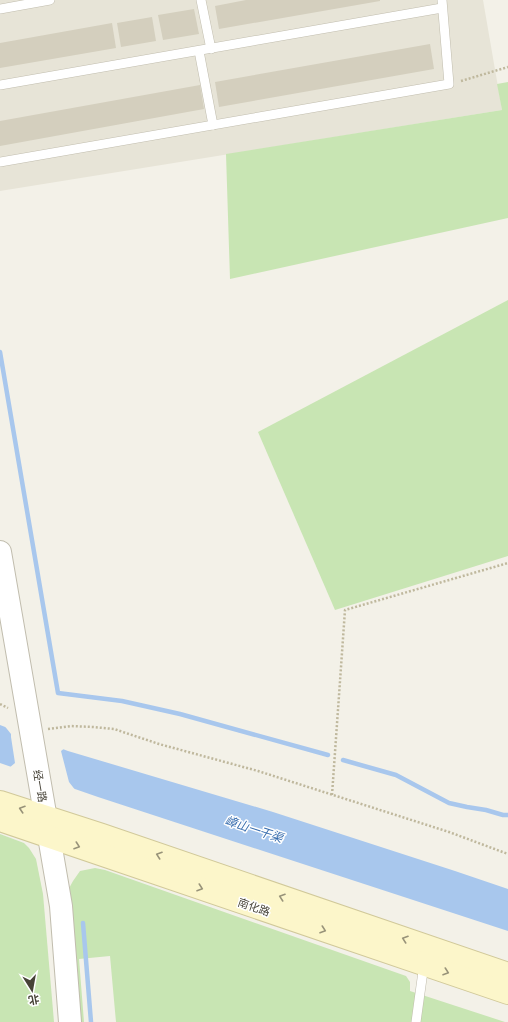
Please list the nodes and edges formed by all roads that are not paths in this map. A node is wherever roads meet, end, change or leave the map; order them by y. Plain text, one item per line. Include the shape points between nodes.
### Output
1 (50, 0) edge
2 (201, 0) edge
3 (442, 4) edge
4 (0, 9) edge
5 (211, 49) junction
6 (199, 50) junction
7 (0, 85) edge
8 (213, 125) junction
9 (0, 162) edge
10 (0, 552) edge
11 (0, 802) edge
12 (0, 820) edge
13 (47, 827) junction
14 (424, 964) junction
15 (508, 974) edge
16 (508, 993) edge
17 (70, 1022) edge
18 (416, 1022) edge

1 - 4 lane
2 - 5 lane
3 - 5 lane
3 - 8 lane via 450,84
5 - 6 lane
6 - 7 lane
6 - 8 lane
8 - 9 lane
10 - 13 street, 经一路
13 -> 11 main road, 南化路
12 - 13 main road, 南化路
13 -> 14 main road, 南化路
15 -> 13 main road, 南化路
13 - 17 street, 经一路 via 60,906
14 -> 16 main road, 南化路
14 - 18 lane

